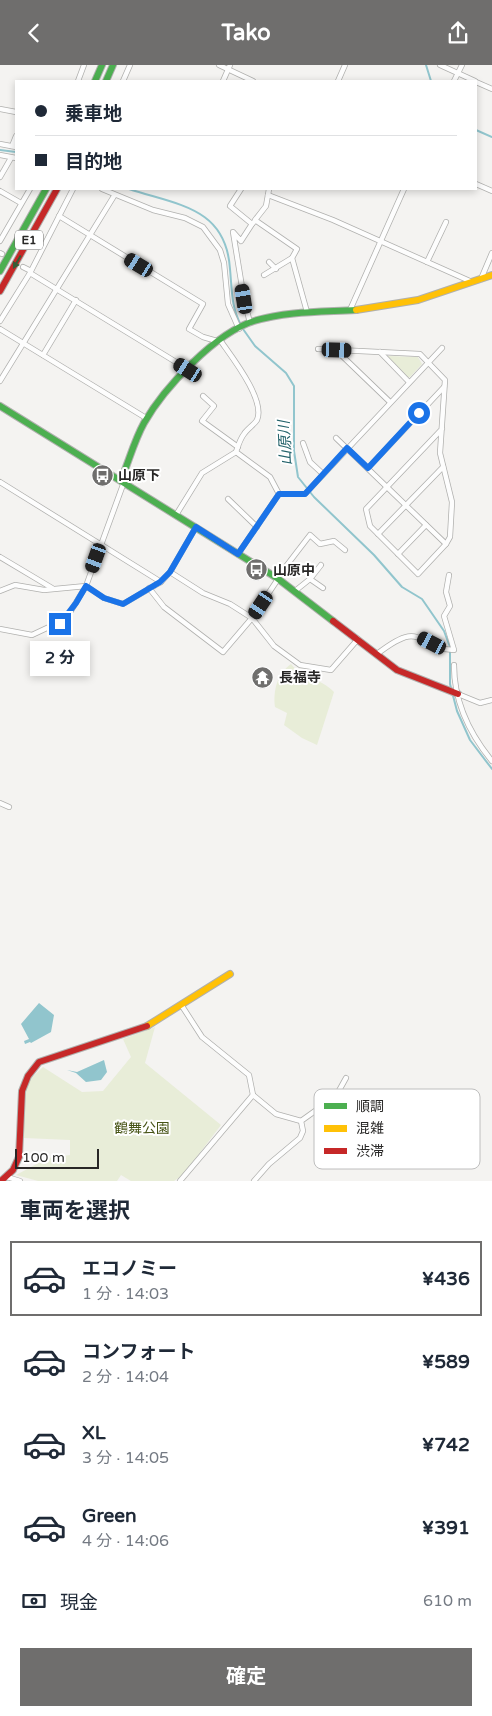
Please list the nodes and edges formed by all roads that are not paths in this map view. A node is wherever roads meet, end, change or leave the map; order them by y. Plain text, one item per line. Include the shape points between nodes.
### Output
1 (84, 65) edge
2 (102, 65) edge
3 (113, 65) edge
4 (130, 65) edge
5 (218, 65) edge
6 (345, 65) edge
7 (440, 65) edge
8 (462, 65) edge
9 (229, 67) edge
10 (458, 73) junction
11 (78, 80) edge
12 (95, 80) edge
13 (106, 80) edge
14 (123, 80) edge
15 (223, 80) edge
16 (251, 80) edge
17 (338, 80) edge
18 (454, 80) edge
19 (474, 80) edge
20 (477, 82) edge
21 (492, 89) edge
22 (0, 109) edge
23 (15, 112) edge
24 (0, 144) edge
25 (14, 146) edge
26 (0, 155) edge
27 (14, 158) edge
28 (0, 177) edge
29 (477, 184) edge
30 (29, 190) edge
31 (45, 190) edge
32 (56, 190) edge
33 (72, 190) edge
34 (104, 190) edge
35 (240, 190) edge
36 (269, 190) edge
37 (404, 190) edge
38 (0, 191) edge
39 (492, 191) edge
40 (114, 195) junction
41 (268, 195) junction
42 (21, 203) junction
43 (59, 216) junction
44 (254, 222) junction
45 (446, 222) dead end
46 (90, 235) junction
47 (380, 240) junction
48 (0, 241) edge
49 (492, 253) edge
50 (292, 259) junction
51 (269, 262) dead end
52 (428, 262) junction
53 (23, 267) dead end
54 (276, 269) junction
55 (0, 271) edge
56 (30, 272) junction
57 (264, 275) dead end
58 (492, 275) edge
59 (481, 279) junction
60 (473, 283) junction
61 (57, 289) junction
62 (0, 291) edge
63 (76, 300) junction
64 (350, 310) junction
65 (307, 312) junction
66 (0, 321) edge
67 (250, 323) junction
68 (0, 329) edge
69 (239, 329) junction
70 (218, 341) junction
71 (23, 343) junction
72 (442, 348) dead end
73 (318, 349) dead end
74 (337, 350) junction
75 (380, 352) junction
76 (43, 355) junction
77 (428, 362) junction
78 (188, 370) junction
79 (0, 381) edge
80 (409, 382) junction
81 (445, 386) junction
82 (203, 396) dead end
83 (390, 402) junction
84 (0, 406) edge
85 (146, 418) junction
86 (442, 429) junction
87 (336, 438) dead end
88 (303, 443) dead end
89 (347, 448) junction
90 (237, 449) junction
91 (443, 467) junction
92 (368, 468) junction
93 (323, 474) junction
94 (123, 481) junction
95 (0, 482) edge
96 (387, 487) junction
97 (279, 494) junction
98 (228, 499) dead end
99 (406, 505) junction
100 (176, 515) junction
101 (426, 525) junction
102 (196, 527) junction
103 (257, 527) junction
104 (378, 535) junction
105 (446, 544) junction
106 (101, 545) junction
107 (345, 550) dead end
108 (238, 554) junction
109 (398, 554) junction
110 (0, 557) edge
111 (321, 565) dead end
112 (170, 572) junction
113 (450, 575) dead end
114 (278, 578) junction
115 (310, 579) junction
116 (160, 582) junction
117 (86, 586) junction
118 (149, 588) junction
119 (323, 588) dead end
120 (53, 589) junction
121 (0, 591) edge
122 (295, 591) junction
123 (252, 618) junction
124 (0, 629) edge
125 (358, 639) junction
126 (377, 654) junction
127 (454, 665) dead end
128 (458, 694) junction
129 (492, 699) edge
130 (492, 761) edge
131 (0, 803) edge
132 (9, 807) dead end
133 (230, 974) dead end
134 (182, 1006) junction
135 (346, 1078) dead end
136 (340, 1089) edge
137 (253, 1095) junction
138 (314, 1112) edge
139 (301, 1121) junction
140 (4, 1179) edge
141 (20, 1181) edge
142 (180, 1181) edge
143 (254, 1181) edge

1 - 11 street
2 - 12 main road
3 - 13 main road
4 - 14 street
5 - 9 street
6 - 17 street
7 - 10 street
8 - 10 street
9 - 15 street
9 - 16 street
10 - 18 street
10 - 19 street
20 - 21 street
22 - 23 street
24 - 25 street
26 - 27 street
27 - 28 street
29 - 39 street
30 - 42 street
31 - 55 main road, E1
32 -> 62 main road, E1
33 - 43 street
34 - 40 street
35 - 44 street via 230,206
36 - 41 street
37 - 47 street
38 - 42 street
40 - 46 street
40 - 69 street via 203,227 220,251 228,304
41 - 44 street via 266,206
41 - 47 street
42 - 48 street
43 - 46 street
43 - 56 street
44 - 50 street via 297,249
44 - 67 street via 241,241 233,232
45 - 52 street
46 - 61 street
46 - 70 street via 203,304 189,329
47 - 52 street
47 - 64 street
49 - 59 street
50 - 54 street
50 - 65 street
51 - 54 street
52 - 60 street
53 - 56 street
54 - 57 street
56 - 61 street
56 - 66 street
58 - 59 main road
59 - 60 main road
60 - 64 main road via 396,305
61 - 63 street
61 - 71 street
63 - 76 street
63 - 78 street
64 - 65 main road
65 - 67 main road
67 - 69 main road
68 - 71 street
69 - 70 main road
70 - 78 main road
70 - 90 street via 244,374 257,404 256,421 244,433
71 - 76 street
71 - 79 street
72 - 77 street
73 - 74 street
74 - 75 street
74 - 83 street
75 - 77 street via 420,354
75 - 80 street
76 - 85 street
77 - 80 street
77 - 81 street via 445,380
78 - 85 main road
80 - 83 street
81 - 86 street
81 - 92 street
82 - 90 street via 214,406 202,421
83 - 89 street
84 - 94 main road
85 - 94 main road
86 - 91 street via 440,453
86 - 96 street
87 - 89 street
88 - 93 street via 310,462
89 - 92 street
89 - 93 street
90 - 97 street via 270,477
90 - 100 street via 202,473
91 - 99 street
91 - 105 street via 452,502 450,537
92 - 96 street
93 - 97 street via 305,494
94 - 100 main road
94 - 106 street
95 - 106 street
96 - 99 street
96 - 104 street via 366,509 370,526
97 - 103 street
98 - 103 street
99 - 101 street
99 - 104 street
100 - 102 main road
101 - 105 street
101 - 109 street
102 - 108 main road
102 - 112 street
103 - 108 street
104 - 109 street
105 - 109 street via 418,574
106 - 116 street
106 - 117 street
107 - 114 street via 334,541 320,543 310,535
108 - 114 main road
110 - 120 street
111 - 115 street
112 - 116 street
112 - 123 street
113 - 126 street via 446,591 450,606 444,616 454,650 410,635
114 - 122 main road
114 - 123 street
115 - 119 street
115 - 122 street
116 - 118 street
117 - 118 street via 104,598 123,604
117 - 120 street
117 - 124 street via 60,624 32,635
118 - 123 street via 164,607 224,652
120 - 121 street via 15,585
122 - 125 main road
123 - 125 street via 274,647 300,665 330,670
125 - 126 main road
126 - 128 main road via 397,670
127 - 128 street
128 - 129 street via 480,703
128 - 130 street via 473,737
131 - 132 street
133 - 134 main road
134 - 137 street via 202,1037 249,1075
134 - 140 main road via 149,1025 39,1061 28,1069 17,1086 15,1097 17,1159
135 - 136 street
137 - 139 street via 276,1114
137 - 142 street
138 - 139 street
139 - 143 street via 303,1131 300,1138
140 - 141 street

